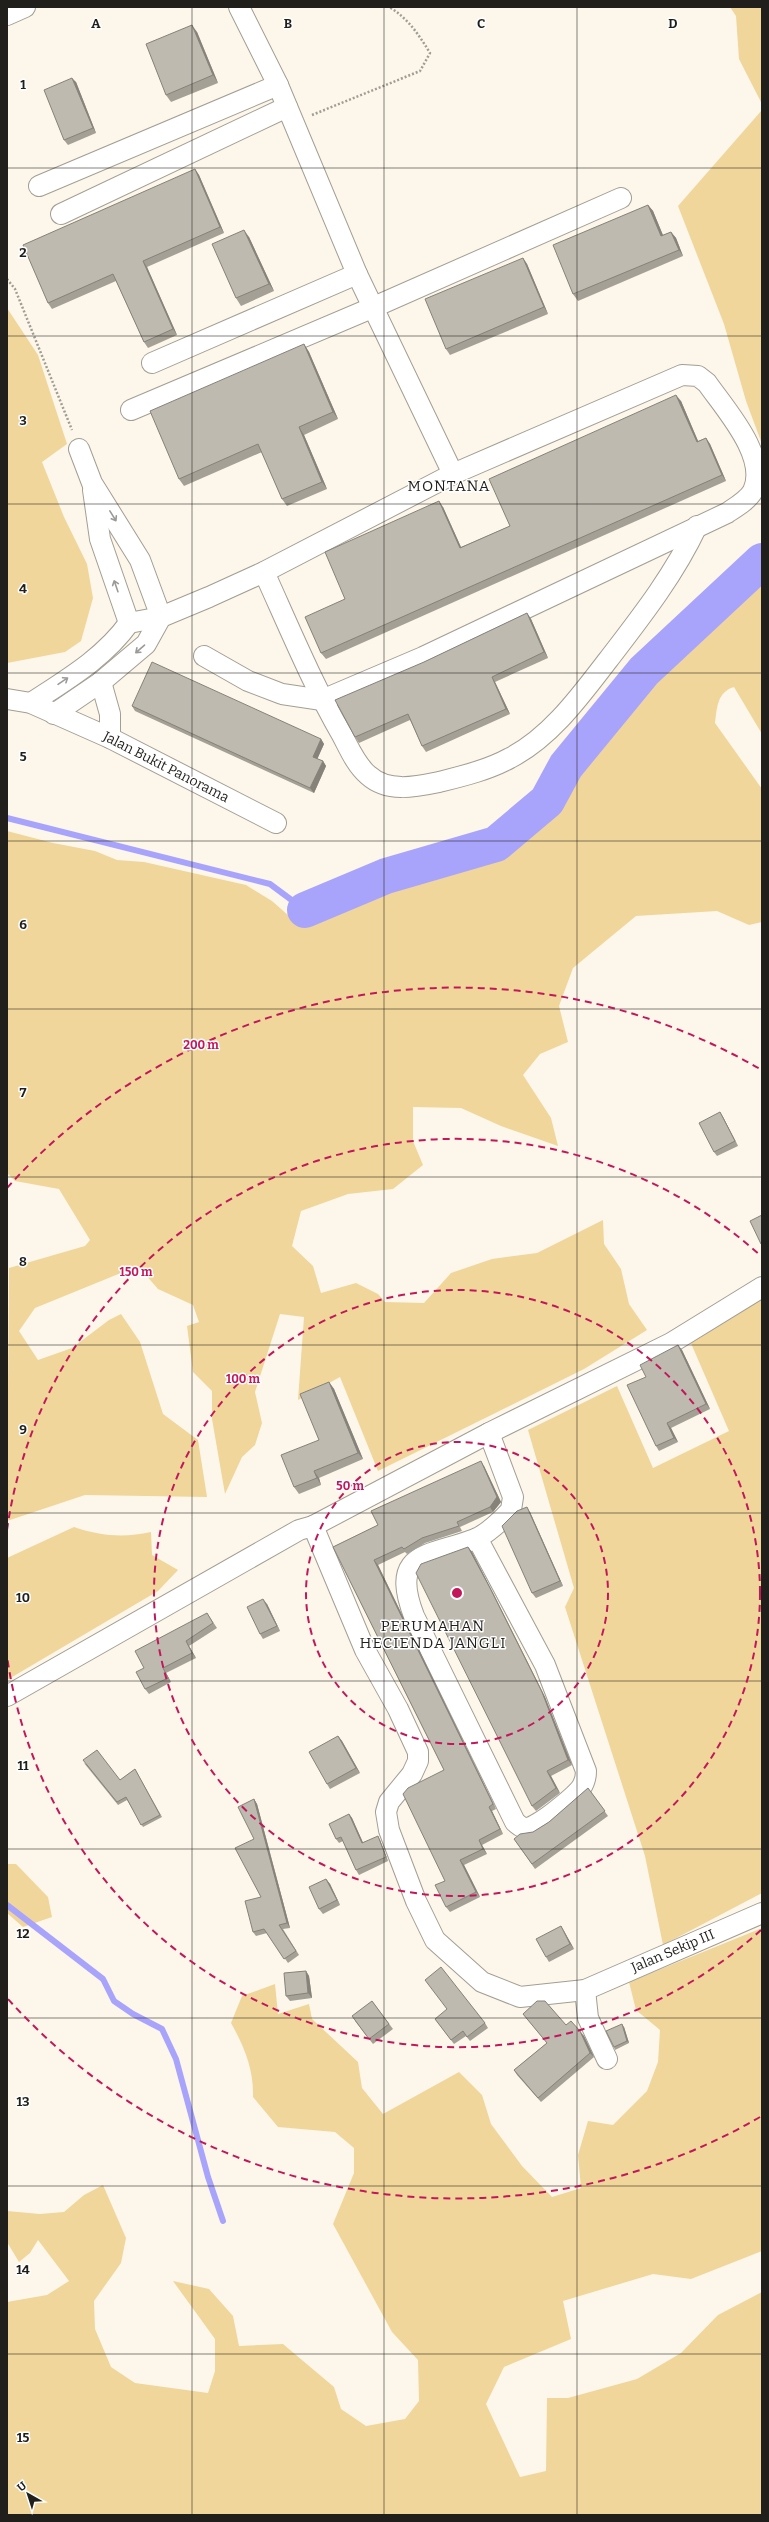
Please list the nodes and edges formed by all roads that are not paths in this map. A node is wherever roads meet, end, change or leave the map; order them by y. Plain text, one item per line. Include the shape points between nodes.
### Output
1 (25, 7) edge
2 (239, 7) edge
3 (7, 15) edge
4 (278, 85) junction
5 (290, 115) junction
6 (40, 186) dead end
7 (621, 198) dead end
8 (61, 214) dead end
9 (358, 274) junction
10 (374, 307) junction
11 (152, 363) dead end
12 (131, 410) dead end
13 (80, 449) road end
14 (453, 474) junction
15 (92, 483) junction
16 (697, 526) junction
17 (264, 572) junction
18 (161, 617) junction
19 (129, 623) junction
20 (204, 656) dead end
21 (102, 682) junction
22 (7, 700) edge
23 (322, 700) junction
24 (31, 703) junction
25 (54, 714) junction
26 (110, 738) junction
27 (276, 823) dead end
28 (762, 1287) edge
29 (489, 1432) junction
30 (313, 1526) junction
31 (477, 1538) junction
32 (7, 1696) edge
33 (762, 1913) edge
34 (585, 1990) junction
35 (607, 2059) dead end

1 - 3 street
2 - 4 street
4 - 5 street
4 - 6 street
5 - 8 street
5 - 9 street
7 - 10 street
9 - 10 street
9 - 11 street
10 - 12 street
10 - 14 street
13 - 15 street
14 - 16 street via 682,375 690,374 707,383 740,430 754,454 757,467 757,478 752,492 727,512
14 - 17 street
15 -> 18 street via 140,560
19 -> 15 street via 100,539
16 - 23 street via 424,657
16 - 23 street via 666,582 582,694 535,742 511,758 466,775 415,787 393,787 367,775 358,764
17 - 18 street
17 - 23 street
18 - 19 street
18 -> 21 street via 146,644
24 -> 19 street via 88,665
20 - 23 street via 248,681 282,694
21 - 25 street
21 - 26 street via 110,714
22 - 24 street, Jalan Bukit Panorama
24 - 25 street, Jalan Bukit Panorama
25 - 26 street, Jalan Bukit Panorama
26 - 27 street, Jalan Bukit Panorama
28 - 29 street via 671,1343
29 - 30 street
29 - 31 street via 514,1497 511,1510
30 - 32 street via 299,1530
30 - 34 street, Jalan Sekip III via 365,1650 418,1752 418,1761 412,1774 389,1802 386,1812 389,1830 416,1901 436,1940 482,1982 520,1997
31 - 31 street via 545,1665 586,1770 586,1779 573,1797 528,1828 520,1827 515,1822 408,1600 405,1581 409,1568 430,1552
33 - 34 street, Jalan Sekip III
34 - 35 street via 588,2018

